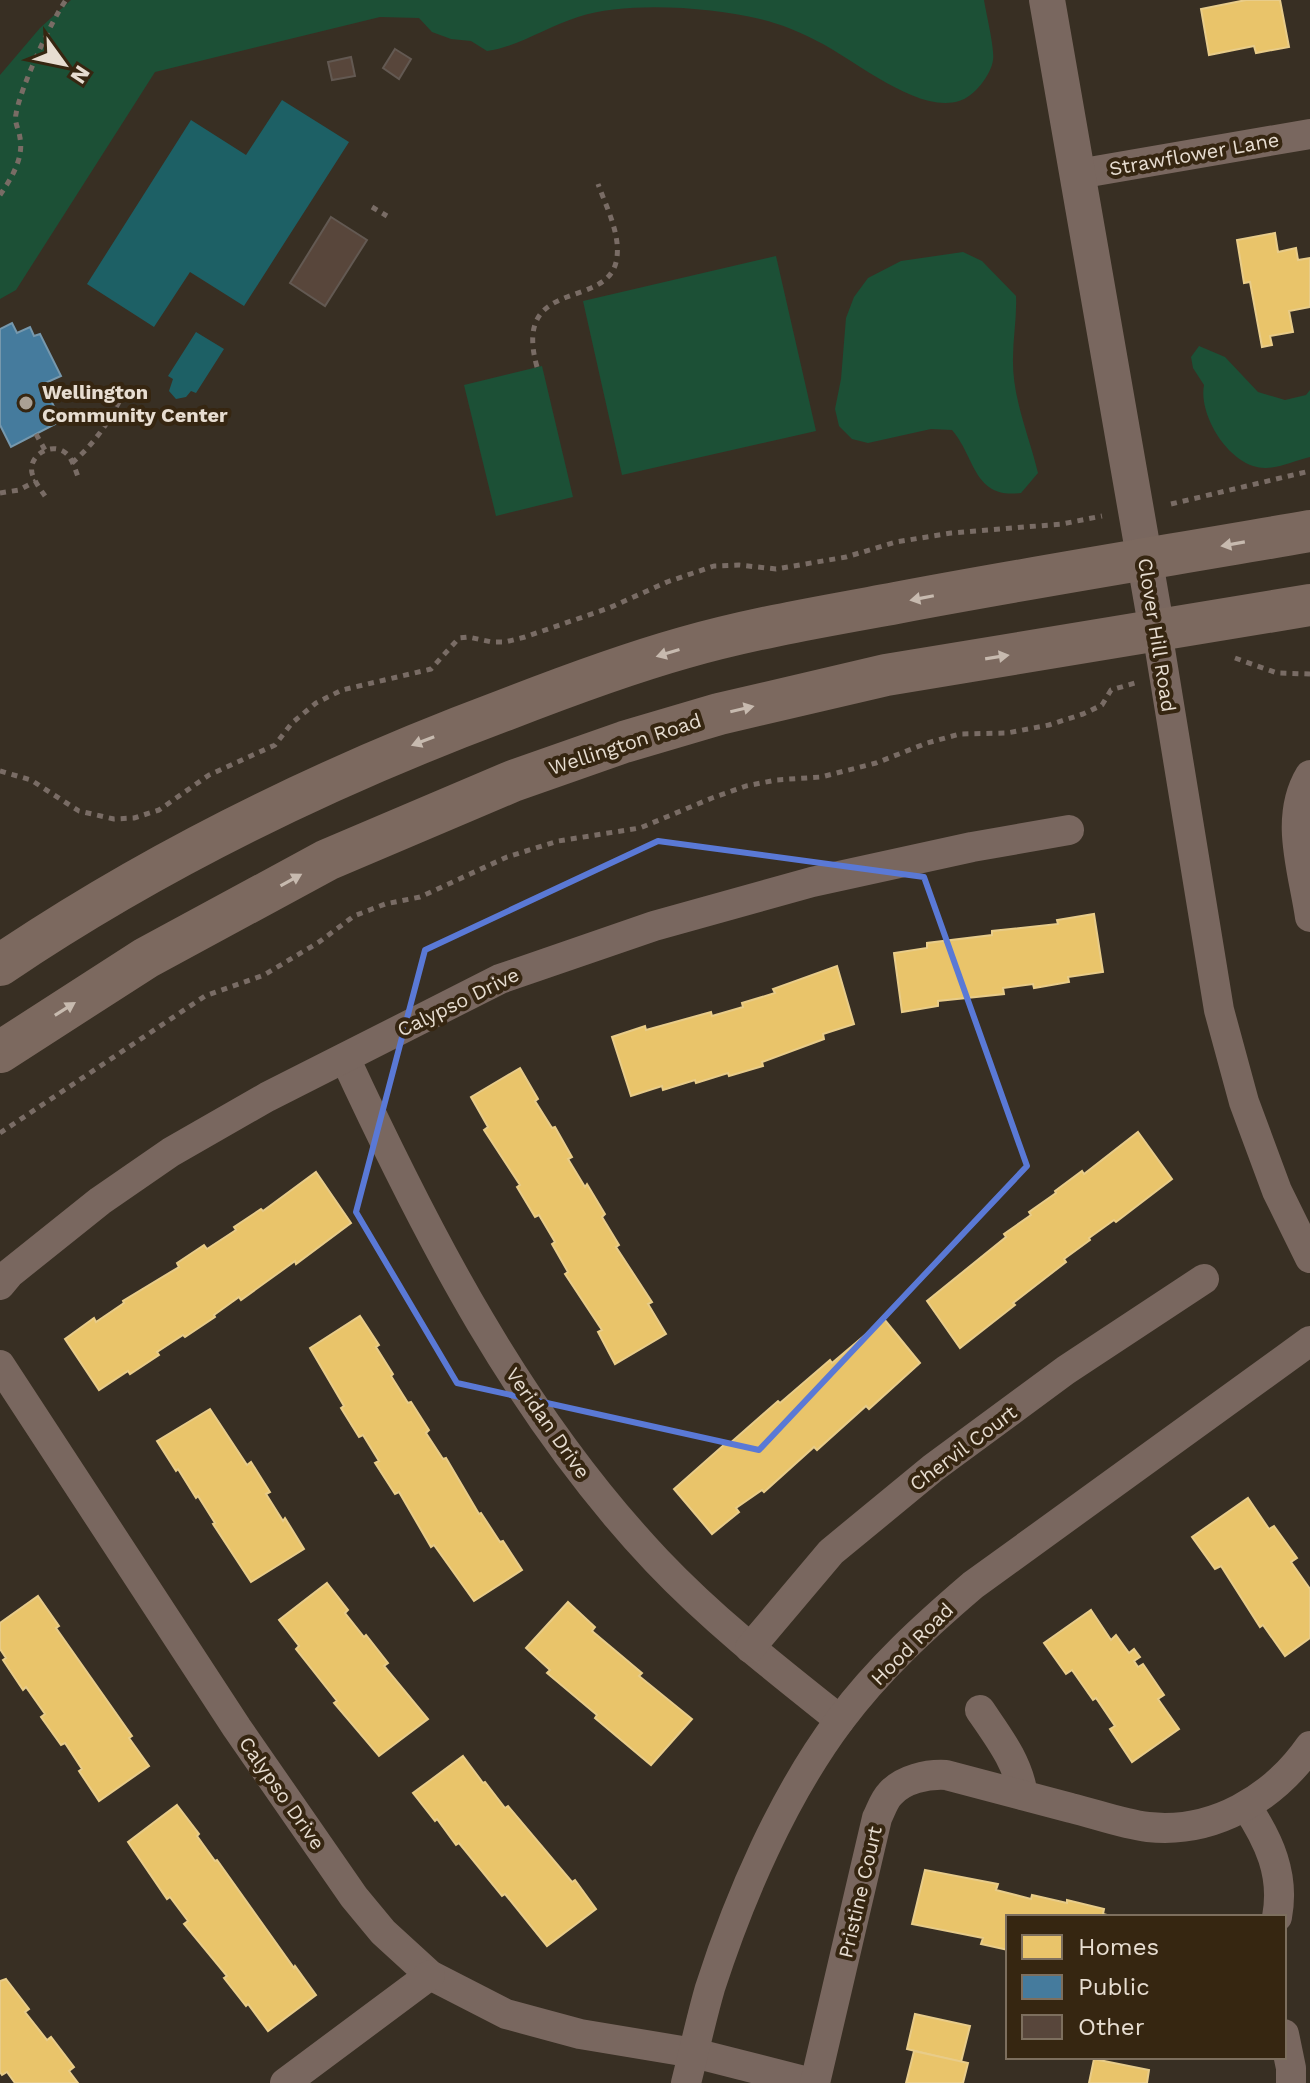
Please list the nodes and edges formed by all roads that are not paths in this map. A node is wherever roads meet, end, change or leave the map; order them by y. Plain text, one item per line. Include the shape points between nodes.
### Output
1 (1047, 0) edge
2 (1310, 134) edge
3 (1078, 174) junction
4 (1310, 531) edge
5 (1145, 559) junction
6 (1310, 605) edge
7 (1157, 631) junction
8 (1310, 775) edge
9 (1069, 830) dead end
10 (1310, 917) edge
11 (0, 965) edge
12 (0, 1052) edge
13 (345, 1058) junction
14 (1310, 1258) edge
15 (1204, 1279) dead end
16 (0, 1285) edge
17 (1310, 1341) edge
18 (0, 1365) edge
19 (750, 1648) junction
20 (980, 1710) dead end
21 (840, 1720) junction
22 (1310, 1746) edge
23 (1023, 1795) junction
24 (1246, 1806) junction
25 (1277, 1915) edge
26 (430, 1975) junction
27 (1286, 2032) edge
28 (1310, 2035) edge
29 (1286, 2042) edge
30 (694, 2053) junction
31 (285, 2083) edge
32 (686, 2083) edge
33 (814, 2083) edge
34 (1291, 2083) edge

1 - 3 street, Clover Hill Road
2 - 3 street, Strawflower Lane
3 - 5 street, Clover Hill Road
4 -> 5 main road
5 - 7 street, Clover Hill Road
5 -> 11 main road via 762,628 602,673 405,747 268,810 110,895
6 - 7 main road, Wellington Road
12 -> 7 main road, Wellington Road via 146,958 327,860 513,781 719,714 871,679
7 - 14 street, Clover Hill Road via 1219,1010 1244,1102 1277,1191
8 - 10 street via 1295,819
9 - 13 street, Calypso Drive via 812,882 654,926 500,979
13 - 16 street, Calypso Drive via 171,1152 100,1201
13 - 19 street, Veridan Drive via 401,1178 545,1424 658,1562
15 - 19 street, Chervil Court via 1066,1370 933,1468 831,1552
17 - 21 street, Hood Road via 973,1585 929,1622
18 - 26 street, Calypso Drive via 354,1897
19 - 21 street, Veridan Drive
20 - 23 street via 1020,1774
21 - 30 street, Hood Road via 761,1857 709,1991
22 - 24 street, Pristine Court via 1281,1780
23 - 24 street, Pristine Court via 1146,1827 1182,1828 1217,1821
23 - 33 street, Pristine Court via 932,1774 909,1780 890,1793 877,1818
24 - 25 street via 1265,1834 1277,1866
26 - 30 street, Calypso Drive via 506,2014 580,2034
26 - 31 street
27 - 28 street
29 - 34 street
30 - 32 street, Hood Road
30 - 33 street, Pristine Court

